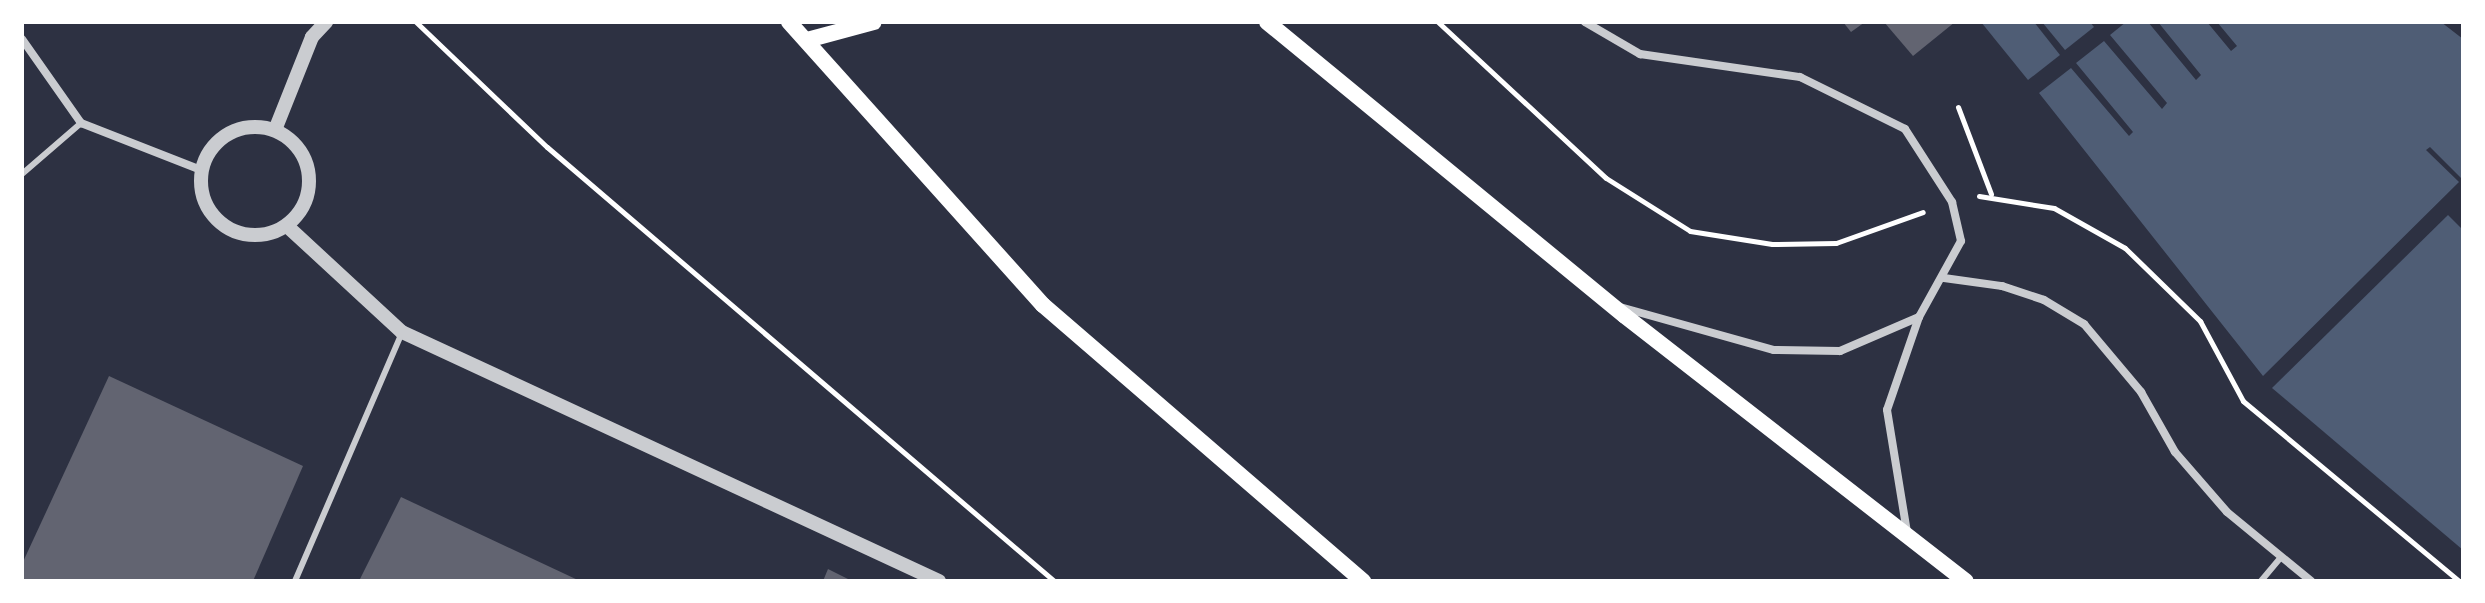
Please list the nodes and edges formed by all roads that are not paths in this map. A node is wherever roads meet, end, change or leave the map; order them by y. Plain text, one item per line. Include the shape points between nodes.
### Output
1 (326, 22) edge
2 (789, 22) edge
3 (874, 22) edge
4 (1267, 22) edge
5 (1585, 22) edge
6 (22, 39) edge
7 (807, 40) junction
8 (81, 123) junction
9 (275, 130) junction
10 (201, 170) junction
11 (22, 174) edge
12 (287, 226) junction
13 (1944, 278) junction
14 (1611, 305) junction
15 (1919, 317) junction
16 (402, 332) junction
17 (1907, 534) junction
18 (2281, 557) junction
19 (295, 581) edge
20 (939, 581) edge
21 (1363, 581) edge
22 (1966, 581) edge
23 (2261, 581) edge
24 (2311, 581) edge

1 - 9 street via 312,37
2 - 7 main road
3 - 7 main road
4 - 14 main road
5 - 13 street via 1640,54 1800,77 1905,129 1952,202 1961,241
6 - 8 street
7 - 21 main road via 1043,305
8 - 10 street
8 - 11 lane
9 - 10 street via 256,126 221,138
9 - 12 street via 295,145 308,165 307,199
10 - 12 street via 207,206 233,231 270,233
12 - 16 street
13 - 15 street
13 - 18 street via 2002,286 2044,300 2084,324 2141,392 2175,452 2227,512
14 - 15 street via 1774,350 1840,351
14 - 17 main road
15 - 17 street via 1887,410
16 - 19 lane
16 - 20 street
17 - 22 main road
18 - 23 lane
18 - 24 street

